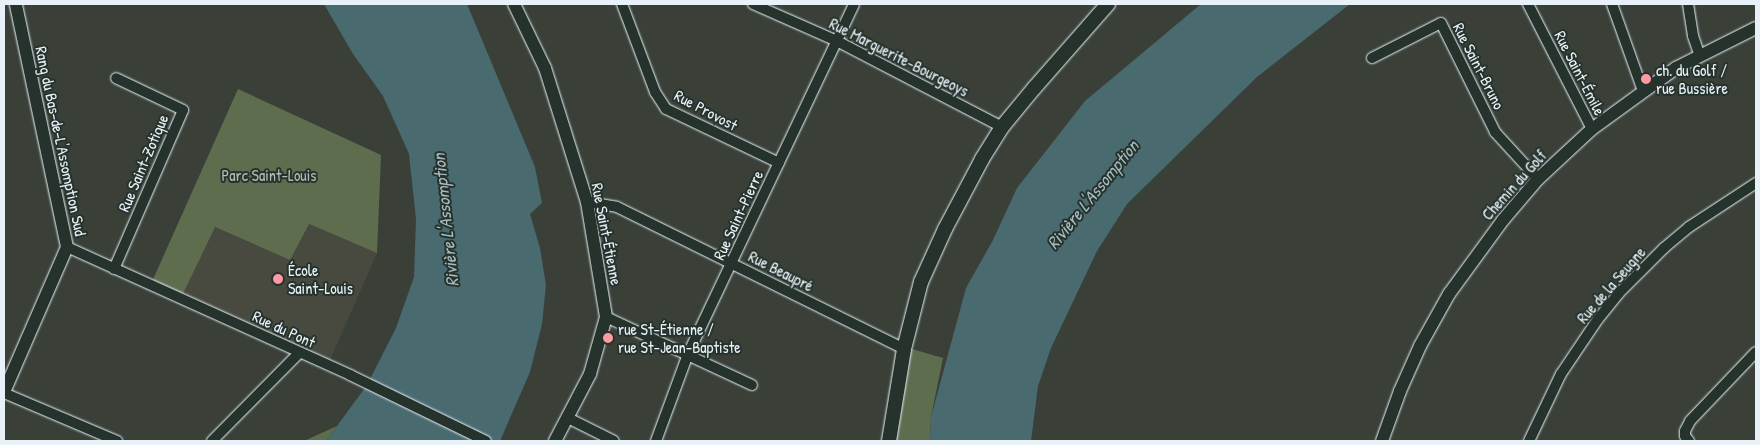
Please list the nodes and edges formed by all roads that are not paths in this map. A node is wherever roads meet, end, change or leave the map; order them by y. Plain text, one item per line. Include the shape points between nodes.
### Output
1 (16, 4) edge
2 (514, 4) edge
3 (622, 4) edge
4 (753, 4) edge
5 (854, 4) edge
6 (1108, 4) edge
7 (1528, 4) edge
8 (1612, 4) edge
9 (1688, 4) edge
10 (1756, 28) edge
11 (837, 41) junction
12 (1700, 56) junction
13 (1372, 58) dead end
14 (116, 78) dead end
15 (1643, 91) junction
16 (1002, 127) junction
17 (1592, 129) junction
18 (779, 163) junction
19 (1538, 180) junction
20 (1756, 183) edge
21 (587, 202) junction
22 (67, 247) junction
23 (731, 263) junction
24 (114, 269) junction
25 (606, 317) junction
26 (904, 349) junction
27 (1756, 352) edge
28 (299, 353) junction
29 (688, 354) junction
30 (752, 385) dead end
31 (4, 392) edge
32 (568, 418) junction
33 (117, 441) edge
34 (212, 441) edge
35 (486, 441) edge
36 (555, 441) edge
37 (614, 441) edge
38 (656, 441) edge
39 (889, 441) edge
40 (1382, 441) edge
41 (1529, 441) edge
42 (1689, 441) edge

1 - 22 street, Rang du Bas-de-L'Assomption Sud
2 - 21 street, Rue Saint-Étienne via 545,68
3 - 18 street, Rue Provost via 655,92 666,109
4 - 11 street, Rue Marguerite-Bourgeoys
5 - 11 street, Rue Saint-Pierre
6 - 16 main road
7 - 17 street, Rue Saint-Émile
8 - 15 street
9 - 12 street
10 - 12 street, Chemin du Golf
11 - 16 street, Rue Marguerite-Bourgeoys
11 - 18 street, Rue Saint-Pierre
12 - 15 street, Chemin du Golf
13 - 19 street, Rue Saint-Bruno via 1441,23 1495,132
14 - 24 street, Rue Saint-Zotique via 183,110
15 - 17 street, Chemin du Golf
16 - 26 main road via 966,187 931,259 921,282
17 - 19 street, Chemin du Golf
18 - 23 street, Rue Saint-Pierre
19 - 40 street, Chemin du Golf via 1503,220 1449,294 1420,346
20 - 41 street, Rue de la Seugne via 1689,227 1620,293 1561,374
21 - 23 street, Rue Beaupré via 617,208
21 - 25 street, Rue Saint-Étienne
22 - 24 street, Rue du Pont
22 - 31 street, Rang du Bas-de-L'Assomption Sud
23 - 26 street, Rue Beaupré
23 - 29 street, Rue Saint-Pierre
24 - 28 street, Rue du Pont
25 - 29 street
25 - 32 street, Rue Saint-Étienne via 590,374
26 - 39 main road
27 - 42 street via 1690,422 1685,431
28 - 34 street
28 - 35 street, Rue du Pont
29 - 30 street
29 - 38 street, Rue Saint-Pierre
31 - 33 street
32 - 36 street, Rue Saint-Étienne
32 - 37 street

